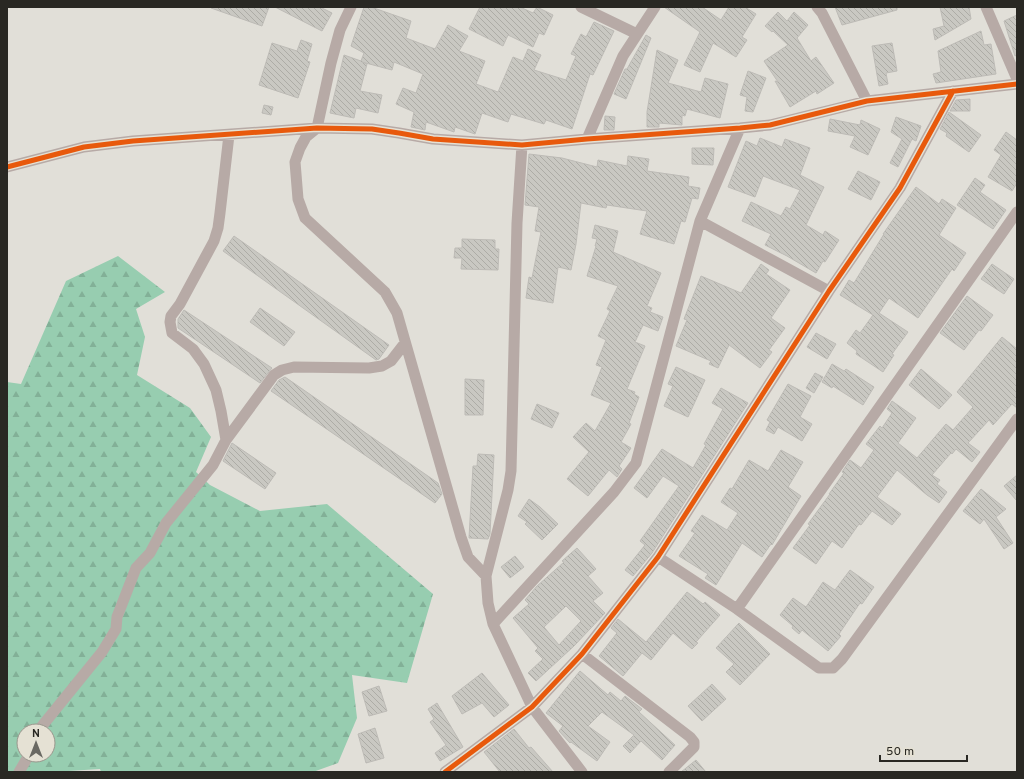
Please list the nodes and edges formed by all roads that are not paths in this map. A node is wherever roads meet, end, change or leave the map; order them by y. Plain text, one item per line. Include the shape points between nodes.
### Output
1 (351, 7) edge
2 (581, 7) edge
3 (656, 7) edge
4 (817, 7) edge
5 (986, 7) edge
6 (637, 34) junction
7 (1017, 79) edge
8 (1017, 84) edge
9 (953, 92) junction
10 (867, 101) junction
11 (317, 128) junction
12 (740, 128) junction
13 (229, 134) junction
14 (587, 139) junction
15 (522, 145) junction
16 (7, 168) edge
17 (1017, 212) edge
18 (700, 221) junction
19 (829, 291) junction
20 (405, 343) junction
21 (1017, 419) edge
22 (226, 440) junction
23 (658, 557) junction
24 (486, 576) junction
25 (737, 609) junction
26 (493, 624) junction
27 (582, 654) junction
28 (532, 707) junction
29 (44, 723) edge
30 (24, 763) edge
31 (19, 772) edge
32 (445, 772) edge
33 (582, 772) edge
34 (669, 772) edge

1 - 11 street via 340,30
2 - 6 street
3 - 6 street
4 - 10 street
5 - 7 street
6 - 14 street via 623,56
8 - 9 street
9 - 10 street
9 - 19 street via 900,188
10 - 12 street via 770,125
11 - 13 street
11 - 15 street via 372,129 433,139
11 - 20 street via 306,137 295,162 298,199 305,218 385,292 397,313
12 - 14 street
12 - 18 street
13 - 16 street via 84,147
13 - 22 street via 218,228 214,241 170,322 172,333 192,349 204,364 216,390
14 - 15 street
15 - 24 street via 517,223 511,471
17 - 25 street
18 - 19 street
18 - 26 street via 636,463 614,492
19 - 23 street
20 - 22 street via 391,361 382,366 294,367 282,370 274,375
20 - 24 street via 461,537 468,557
21 - 25 street via 833,668 820,668
22 - 29 street via 213,464 166,524 154,547 136,568 117,617 116,629 102,652
23 - 25 street
23 - 27 street
24 - 26 street
26 - 28 street
27 - 28 street
27 - 34 street via 690,736 694,747
28 - 32 street
28 - 33 street
30 - 31 street

